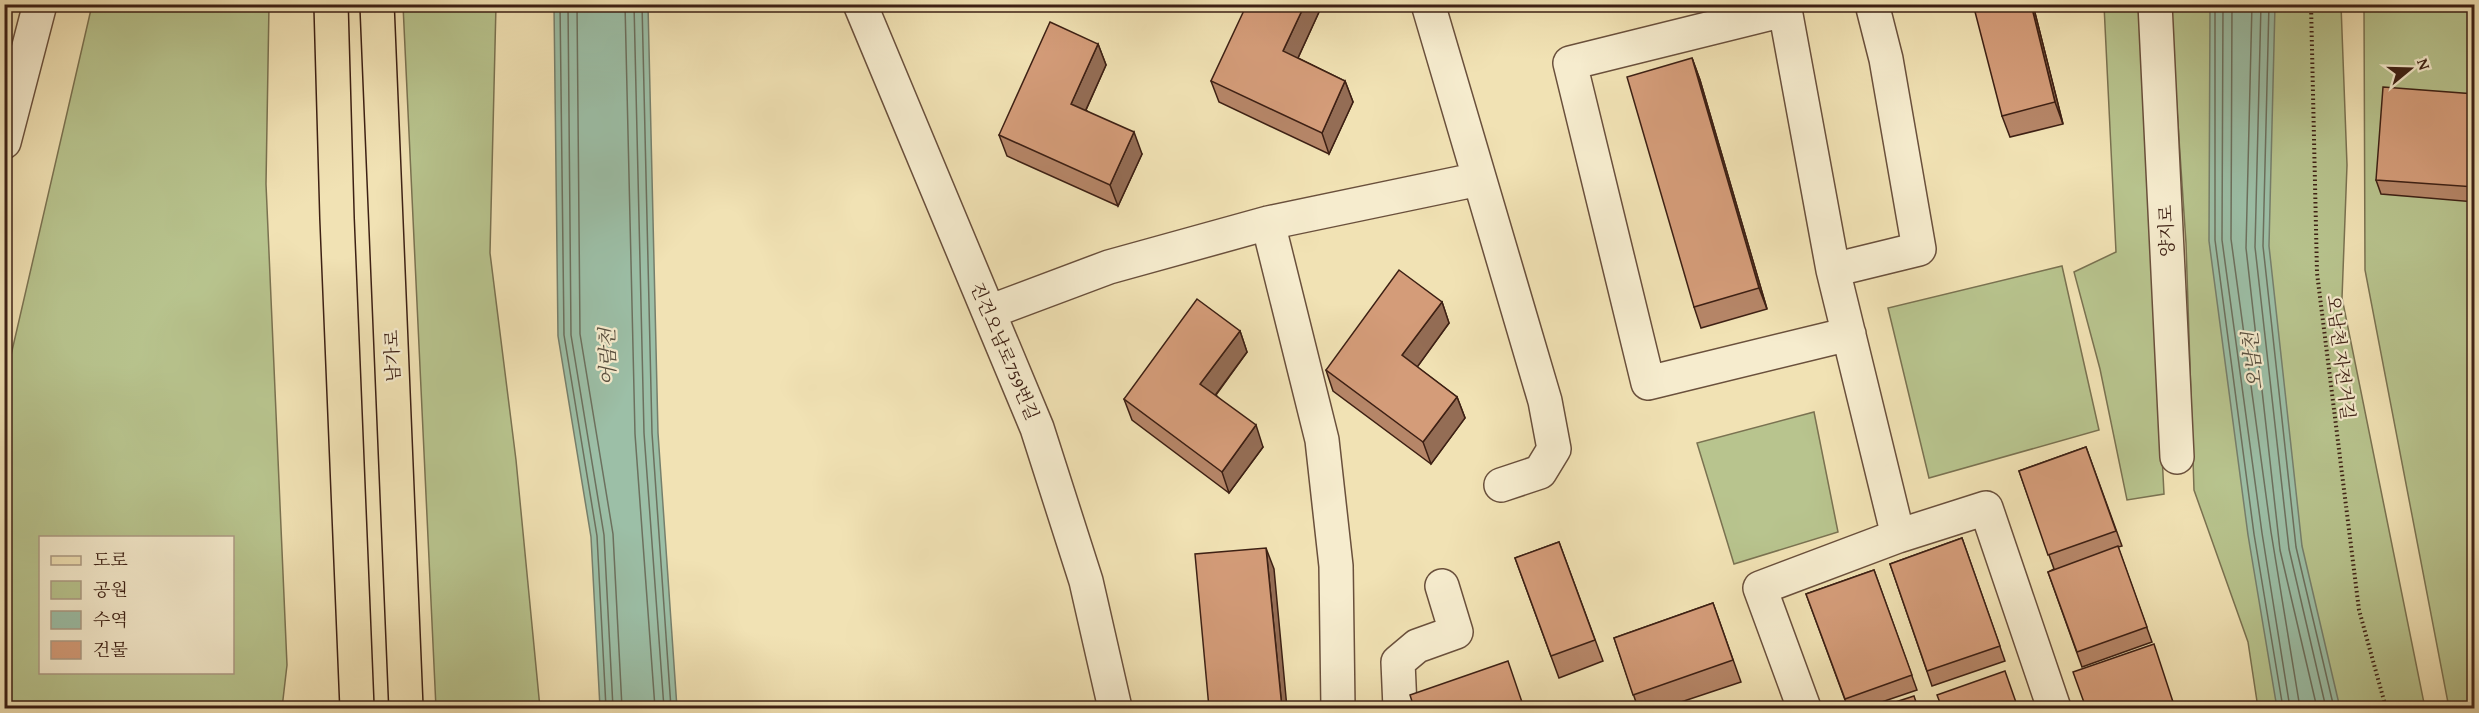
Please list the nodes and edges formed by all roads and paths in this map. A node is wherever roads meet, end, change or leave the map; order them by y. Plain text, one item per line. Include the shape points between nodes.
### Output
1 (40, 4) edge
2 (331, 4) edge
3 (377, 4) edge
4 (860, 4) edge
5 (1428, 4) edge
6 (1872, 4) edge
7 (2156, 4) edge
8 (2311, 4) edge
9 (1784, 8) edge
10 (4, 142) edge
11 (1479, 179) junction
12 (1268, 223) junction
13 (1833, 270) junction
14 (989, 312) junction
15 (1849, 334) junction
16 (2177, 458) dead end
17 (1501, 485) dead end
18 (1898, 536) junction
19 (1442, 586) dead end
20 (357, 708) edge
21 (406, 708) edge
22 (1115, 708) edge
23 (1338, 708) edge
24 (1400, 708) edge
25 (1804, 708) edge
26 (2054, 708) edge
27 (2386, 708) edge

1 - 10 street
2 - 20 main road
3 - 21 main road, 남가로
4 - 14 street, 진건오남로759번길
5 - 11 street
6 - 13 street via 1886,59 1919,249
7 - 16 street, 양지로
8 - 27 path, 오남천 자전거길 via 2317,273 2359,610
9 - 13 street
9 - 15 street via 1570,63 1648,382
11 - 12 street
11 - 17 street via 1545,401 1554,449 1540,472
12 - 14 street via 1109,267
12 - 23 street via 1322,440 1336,566
13 - 15 street
14 - 22 street, 진건오남로759번길 via 1037,428 1076,548
15 - 18 street
18 - 25 street via 1760,588
18 - 26 street via 1986,508
19 - 24 street via 1456,632 1417,646 1398,662

